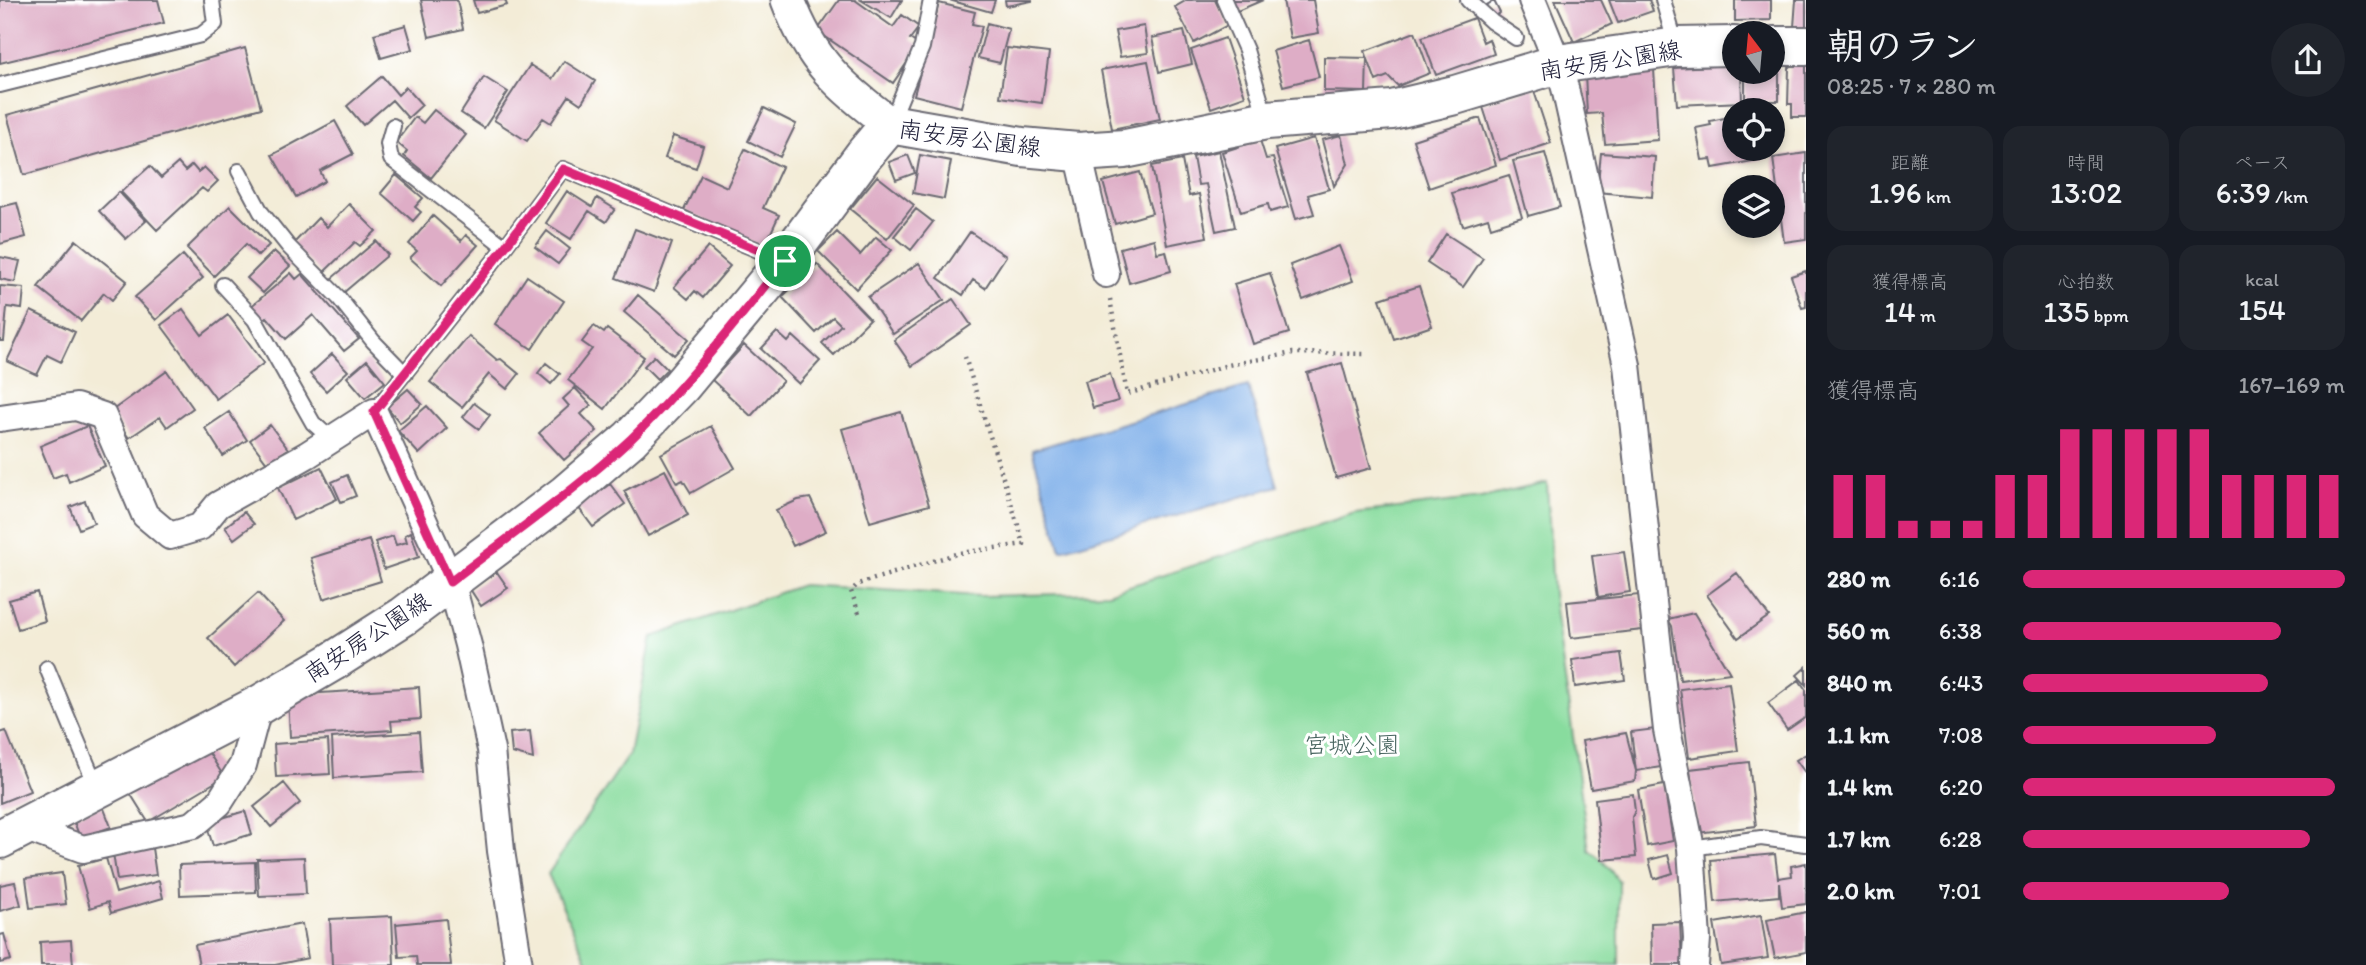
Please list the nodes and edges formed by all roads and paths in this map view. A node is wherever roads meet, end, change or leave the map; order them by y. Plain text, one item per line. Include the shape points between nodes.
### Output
1 (212, 0) edge
2 (788, 0) edge
3 (931, 0) edge
4 (1224, 0) edge
5 (1468, 0) edge
6 (1532, 0) edge
7 (1663, 0) edge
8 (1516, 38) dead end
9 (1722, 46) edge
10 (1785, 46) edge
11 (1806, 46) edge
12 (1676, 47) junction
13 (1558, 64) junction
14 (0, 85) edge
15 (1267, 120) junction
16 (890, 124) junction
17 (393, 126) dead end
18 (1078, 152) junction
19 (239, 170) dead end
20 (505, 247) junction
21 (785, 261) junction
22 (1105, 274) joint
23 (223, 285) dead end
24 (1368, 354) dead end
25 (965, 357) dead end
26 (405, 374) junction
27 (374, 412) junction
28 (0, 418) edge
29 (331, 439) junction
30 (450, 582) junction
31 (859, 613) dead end
32 (47, 668) dead end
33 (259, 705) junction
34 (98, 789) junction
35 (12, 833) edge
36 (1806, 844) edge
37 (1691, 848) junction
38 (520, 965) edge
39 (1695, 965) edge

1 - 14 lane via 215,24 201,35
2 - 16 street via 816,57 838,82
3 - 16 lane via 922,47
4 - 15 lane via 1246,50
5 - 8 lane
6 - 13 street
7 - 12 lane
9 - 12 main road, 南安房公園線
10 - 11 main road
12 - 13 main road, 南安房公園線
13 - 15 main road, 南安房公園線 via 1392,110
13 - 37 street via 1627,365 1667,730
15 - 18 main road, 南安房公園線 via 1125,149
16 - 18 main road, 南安房公園線
16 - 21 main road, 南安房公園線
17 - 20 lane via 388,144 391,159
18 - 22 street
19 - 26 lane via 261,212 288,246
20 - 21 lane via 563,169
20 - 26 lane
21 - 30 main road, 南安房公園線 via 631,439
22 - 24 path via 1127,394 1228,365 1293,353
23 - 29 lane via 255,320 313,423
25 - 31 path via 1024,544 959,553 858,584 851,592
26 - 27 lane
27 - 29 street
27 - 30 street
28 - 29 street via 76,407 103,416 145,515 170,536 200,527 218,505
30 - 33 main road, 南安房公園線 via 404,616
30 - 38 street via 491,750 501,851
32 - 34 lane
33 - 34 main road, 南安房公園線
33 - 35 street via 243,765 219,803 193,825 83,849
34 - 35 main road, 南安房公園線
36 - 37 lane via 1761,838
37 - 39 street

